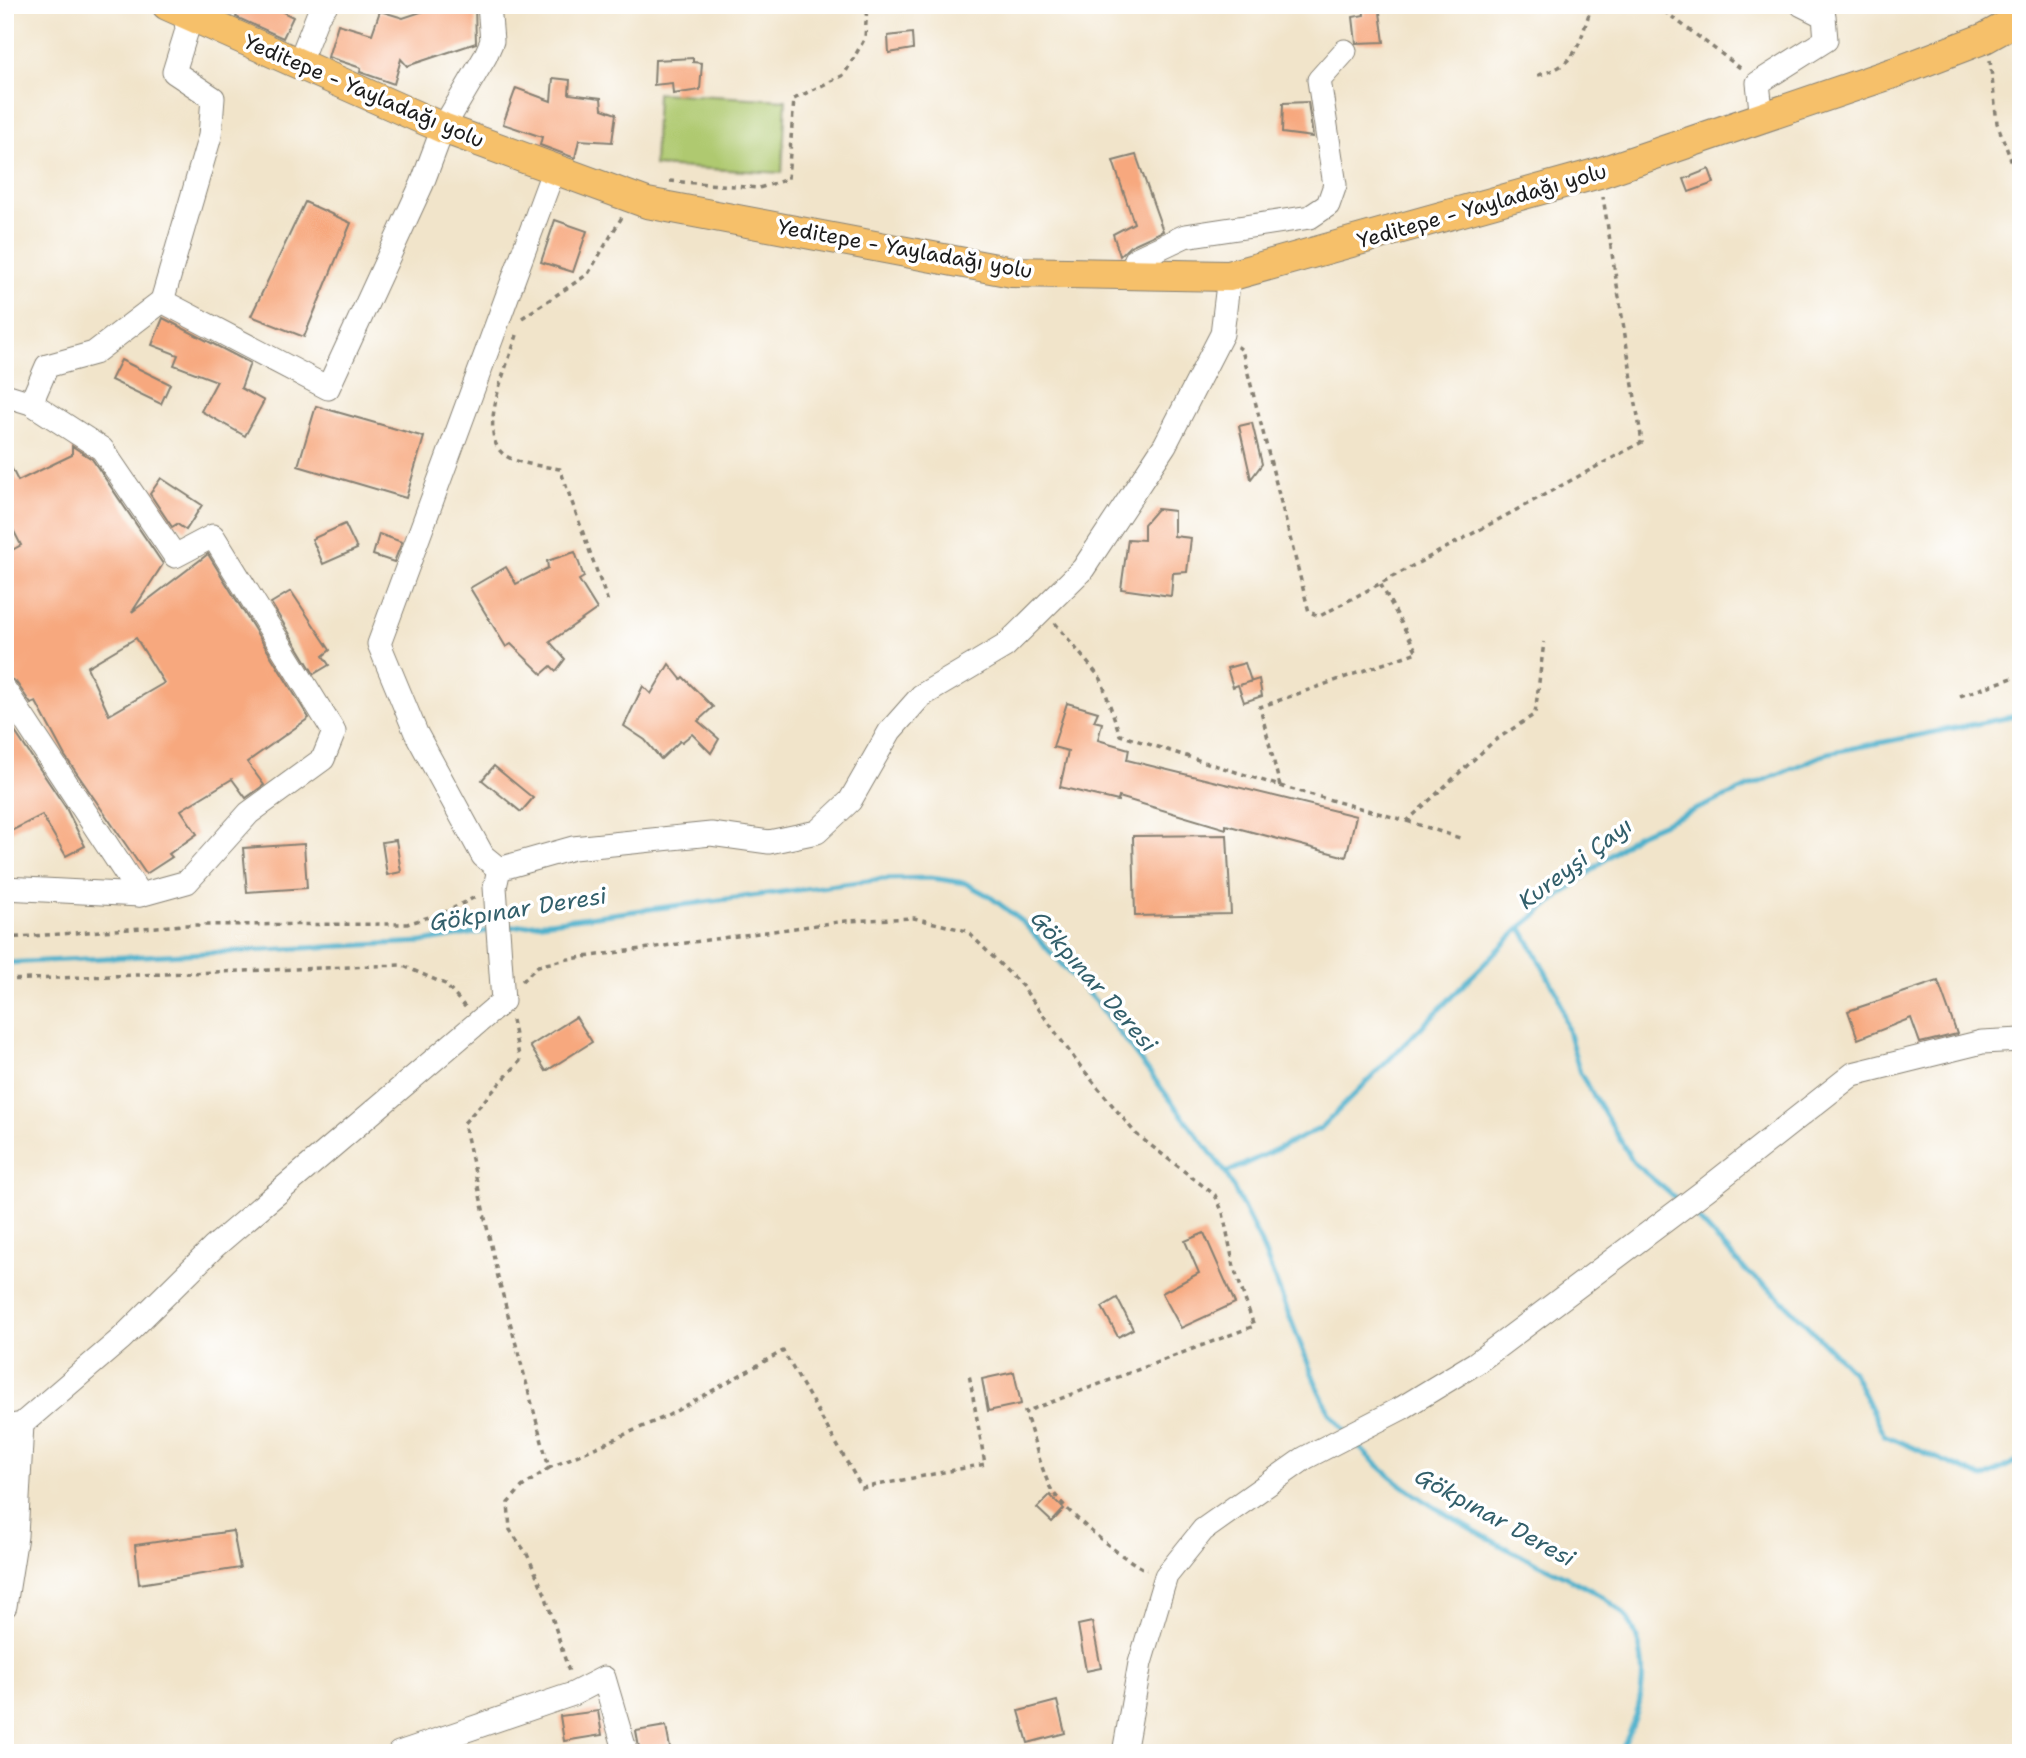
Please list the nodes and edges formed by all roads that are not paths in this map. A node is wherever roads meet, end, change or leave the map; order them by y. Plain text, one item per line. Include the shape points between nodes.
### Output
1 (326, 5) edge
2 (489, 5) edge
3 (1802, 5) edge
4 (176, 9) edge
5 (2021, 18) edge
6 (1345, 51) dead end
7 (299, 63) junction
8 (1762, 119) junction
9 (443, 128) junction
10 (554, 169) junction
11 (1130, 274) junction
12 (1230, 276) junction
13 (162, 301) junction
14 (5, 395) edge
15 (31, 403) junction
16 (5, 690) edge
17 (497, 878) junction
18 (5, 888) edge
19 (140, 895) junction
20 (2021, 1040) edge
21 (13, 1426) edge
22 (5, 1606) edge
23 (399, 1753) edge
24 (626, 1753) edge
25 (1124, 1753) edge

1 - 7 street
2 - 9 street via 492,41
3 - 8 street via 1824,16 1826,40 1758,83
4 - 7 main road, Yeditepe - Yayladağı yolu
4 - 13 street via 187,30 174,72 213,98 211,136
5 - 8 main road, Yeditepe - Yayladağı yolu via 1986,38
6 - 11 street via 1320,80 1335,186 1328,205 1310,217 1185,236 1136,259
7 - 9 main road, Yeditepe - Yayladağı yolu
8 - 12 main road, Yeditepe - Yayladağı yolu via 1599,173
9 - 10 main road, Yeditepe - Yayladağı yolu
9 - 13 street via 328,388
10 - 11 main road, Yeditepe - Yayladağı yolu via 634,199 1012,272
10 - 17 street via 379,644 416,733
11 - 12 main road, Yeditepe - Yayladağı yolu
12 - 17 street via 1222,334 1165,445 1083,569 1005,646 921,696 890,730 850,801 817,832 769,842 710,835 573,848
13 - 15 street via 94,353 47,366
14 - 15 street
15 - 19 street via 102,449 174,556 213,536 334,732 323,759 249,813 187,881
16 - 19 street
17 - 21 street via 503,1001 214,1247 121,1339
18 - 19 street
20 - 25 street via 1982,1042 1853,1074 1476,1363 1305,1458 1203,1530 1166,1576 1140,1663
21 - 22 street via 16,1536
23 - 24 street via 573,1694 604,1678

